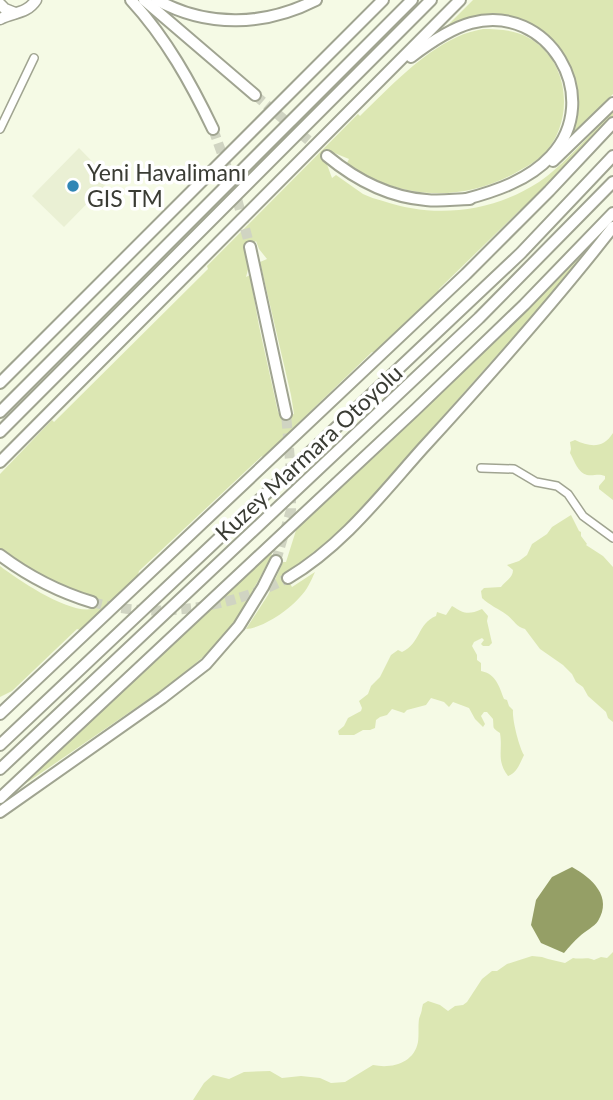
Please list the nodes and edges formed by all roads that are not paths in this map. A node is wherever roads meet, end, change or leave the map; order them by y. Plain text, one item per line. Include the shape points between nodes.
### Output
1 (36, 0) edge
2 (131, 0) edge
3 (144, 0) edge
4 (158, 0) edge
5 (316, 0) edge
6 (383, 0) edge
7 (412, 0) edge
8 (431, 0) edge
9 (460, 0) edge
10 (0, 4) edge
11 (16, 13) junction
12 (0, 19) edge
13 (34, 58) dead end
14 (255, 95) tunnel mouth
15 (613, 103) edge
16 (613, 123) edge
17 (0, 129) edge
18 (213, 129) tunnel mouth
19 (312, 150) junction
20 (327, 156) tunnel mouth
21 (613, 156) edge
22 (613, 182) edge
23 (466, 199) junction
24 (613, 213) edge
25 (613, 227) edge
26 (250, 247) tunnel mouth
27 (0, 383) edge
28 (0, 412) edge
29 (286, 414) tunnel mouth
30 (0, 432) edge
31 (0, 462) edge
32 (481, 468) dead end
33 (613, 538) edge
34 (0, 555) edge
35 (276, 561) tunnel mouth
36 (288, 578) tunnel mouth
37 (92, 603) tunnel mouth
38 (0, 713) edge
39 (0, 744) edge
40 (0, 769) edge
41 (0, 798) edge
42 (0, 812) edge

1 - 11 main road
2 - 18 highway via 184,72
3 - 14 highway
4 - 5 highway via 194,15 234,20 264,19
6 - 27 highway
7 - 28 highway
8 - 30 highway
9 - 19 highway
10 - 11 main road
11 - 12 main road
13 - 17 street
15 - 23 highway via 540,171 503,192
16 - 38 highway via 466,274
19 - 23 highway via 400,66 433,41 471,23 517,24 548,43 564,65 572,92 569,124 562,141 539,166 506,186
19 - 31 highway
20 - 23 highway via 362,181 397,195
21 - 39 highway, Kuzey Marmara Otoyolu via 521,253
22 - 40 highway, Kuzey Marmara Otoyolu via 479,318
24 - 41 highway via 416,409
25 - 36 highway via 528,331 366,511 318,558
26 - 29 highway
32 - 33 street via 514,469 536,482 557,486 583,516
34 - 37 highway via 53,588
35 - 42 highway via 239,626 206,664

